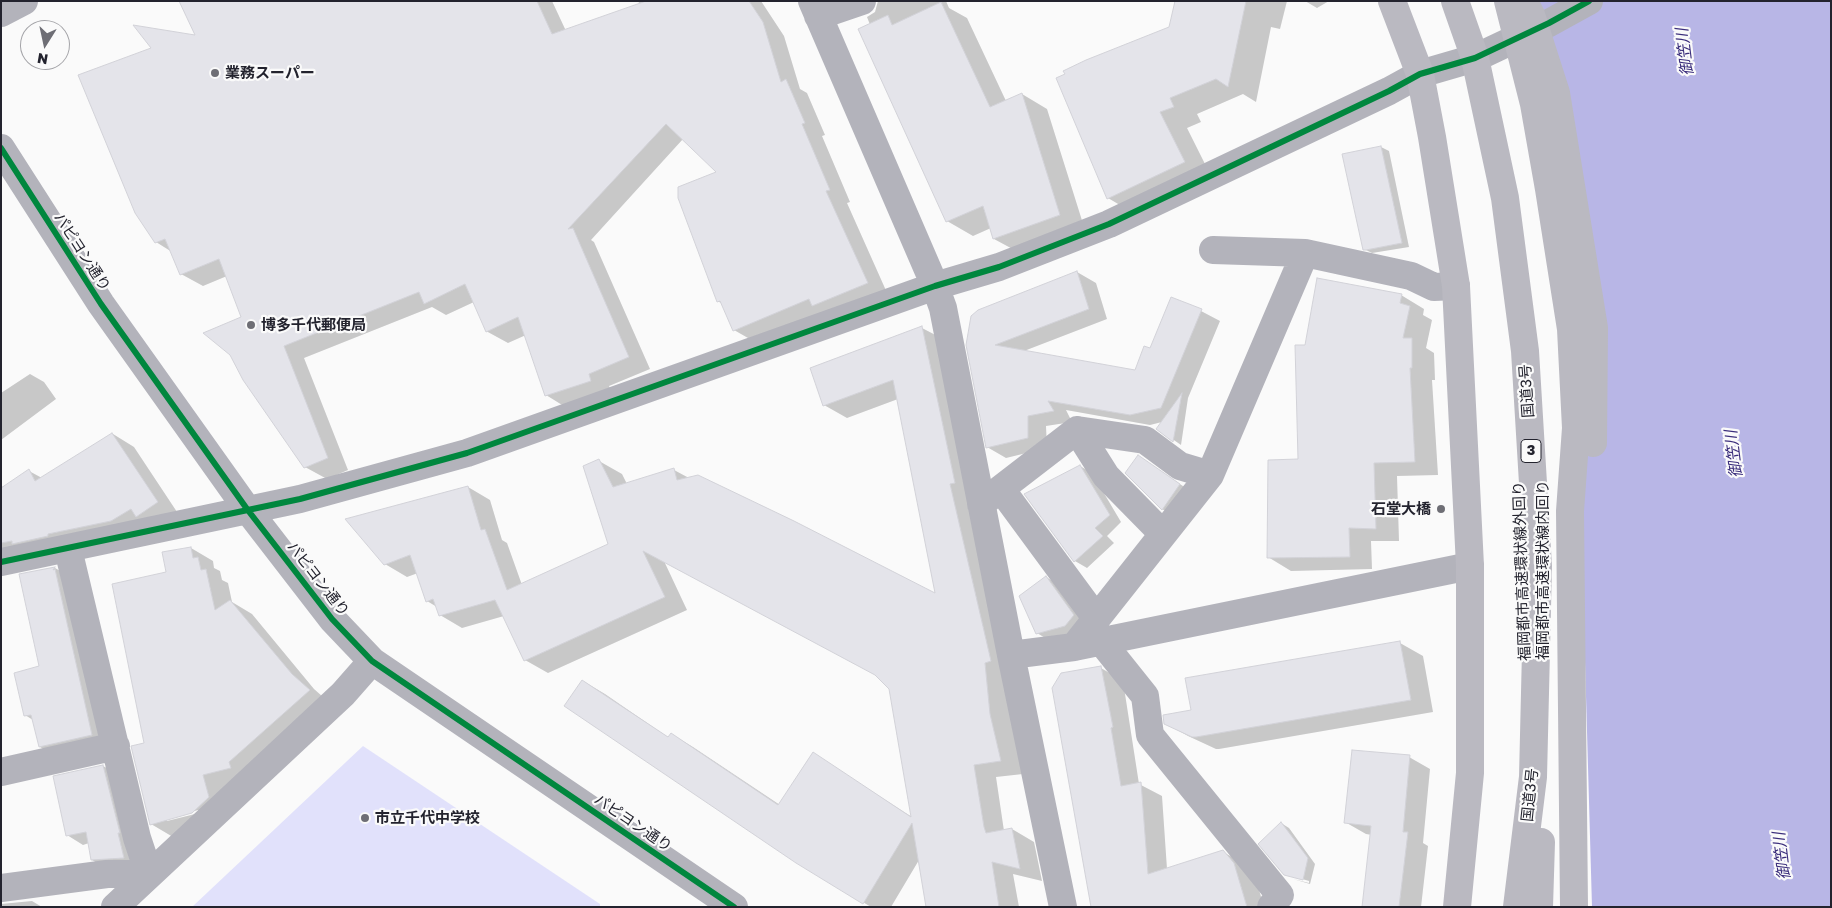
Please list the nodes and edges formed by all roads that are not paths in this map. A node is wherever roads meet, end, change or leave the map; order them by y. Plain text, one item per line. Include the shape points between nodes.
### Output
1 (24, 1) edge
2 (862, 1) edge
3 (1392, 1) edge
4 (1450, 1) edge
5 (1455, 1) edge
6 (1462, 1) edge
7 (1508, 1) edge
8 (1524, 1) edge
9 (1589, 1) edge
10 (815, 9) edge
11 (1, 13) edge
12 (1475, 58) junction
13 (1420, 74) junction
14 (1, 148) edge
15 (1213, 250) dead end
16 (1305, 253) junction
17 (935, 286) junction
18 (1456, 286) junction
19 (1077, 430) junction
20 (1210, 475) junction
21 (991, 497) junction
22 (247, 509) junction
23 (1163, 534) junction
24 (68, 549) junction
25 (1, 562) edge
26 (1470, 566) junction
27 (1571, 574) junction
28 (1099, 630) junction
29 (1011, 655) junction
30 (372, 661) junction
31 (1571, 714) junction
32 (116, 746) junction
33 (1, 772) edge
34 (149, 874) junction
35 (1, 888) edge
36 (733, 906) edge
37 (114, 907) edge
38 (1063, 907) edge
39 (1271, 907) edge
40 (1456, 907) edge
41 (1517, 907) edge
42 (1522, 907) edge
43 (1539, 907) edge
44 (1562, 907) edge
45 (1574, 907) edge

1 - 11 street
2 - 10 street
3 - 13 highway
4 - 42 highway, 福岡都市高速環状線外回り via 1482,115 1498,199 1514,350 1525,616
5 - 12 highway, 国道3号 / 3
6 - 43 highway, 福岡都市高速環状線内回り via 1512,195 1535,346 1542,429 1545,574
7 - 27 highway via 1534,104 1570,329 1576,428 1570,511
8 - 27 highway via 1532,15 1556,93 1594,328 1594,430 1588,512
9 - 12 street
10 - 17 street
12 - 13 street
12 - 41 highway, 国道3号 / 3 via 1505,198 1525,351 1538,566 1533,777
13 - 17 street via 1109,224 999,267
13 - 18 highway
14 - 22 street, パピヨン通り via 101,304
15 - 16 street
16 - 18 street via 1411,276 1434,287
16 - 20 street
17 - 21 street
17 - 22 street via 467,453 300,499
18 - 26 highway
19 - 20 street via 1145,440 1180,466
19 - 21 street
19 - 23 street via 1106,476
20 - 23 street
21 - 28 street
21 - 29 street
22 - 24 street
22 - 30 street, パピヨン通り via 332,619
23 - 28 street
24 - 25 street
24 - 32 street
26 - 28 street
26 - 40 highway via 1470,772
27 - 31 highway
28 - 29 street via 1074,647
28 - 39 street via 1145,696 1150,735 1280,895
29 - 38 street
30 - 34 street via 343,694
30 - 36 street, パピヨン通り
31 - 44 highway
31 - 45 highway
32 - 33 street
32 - 34 street via 137,838
34 - 35 street via 108,874
34 - 37 street

